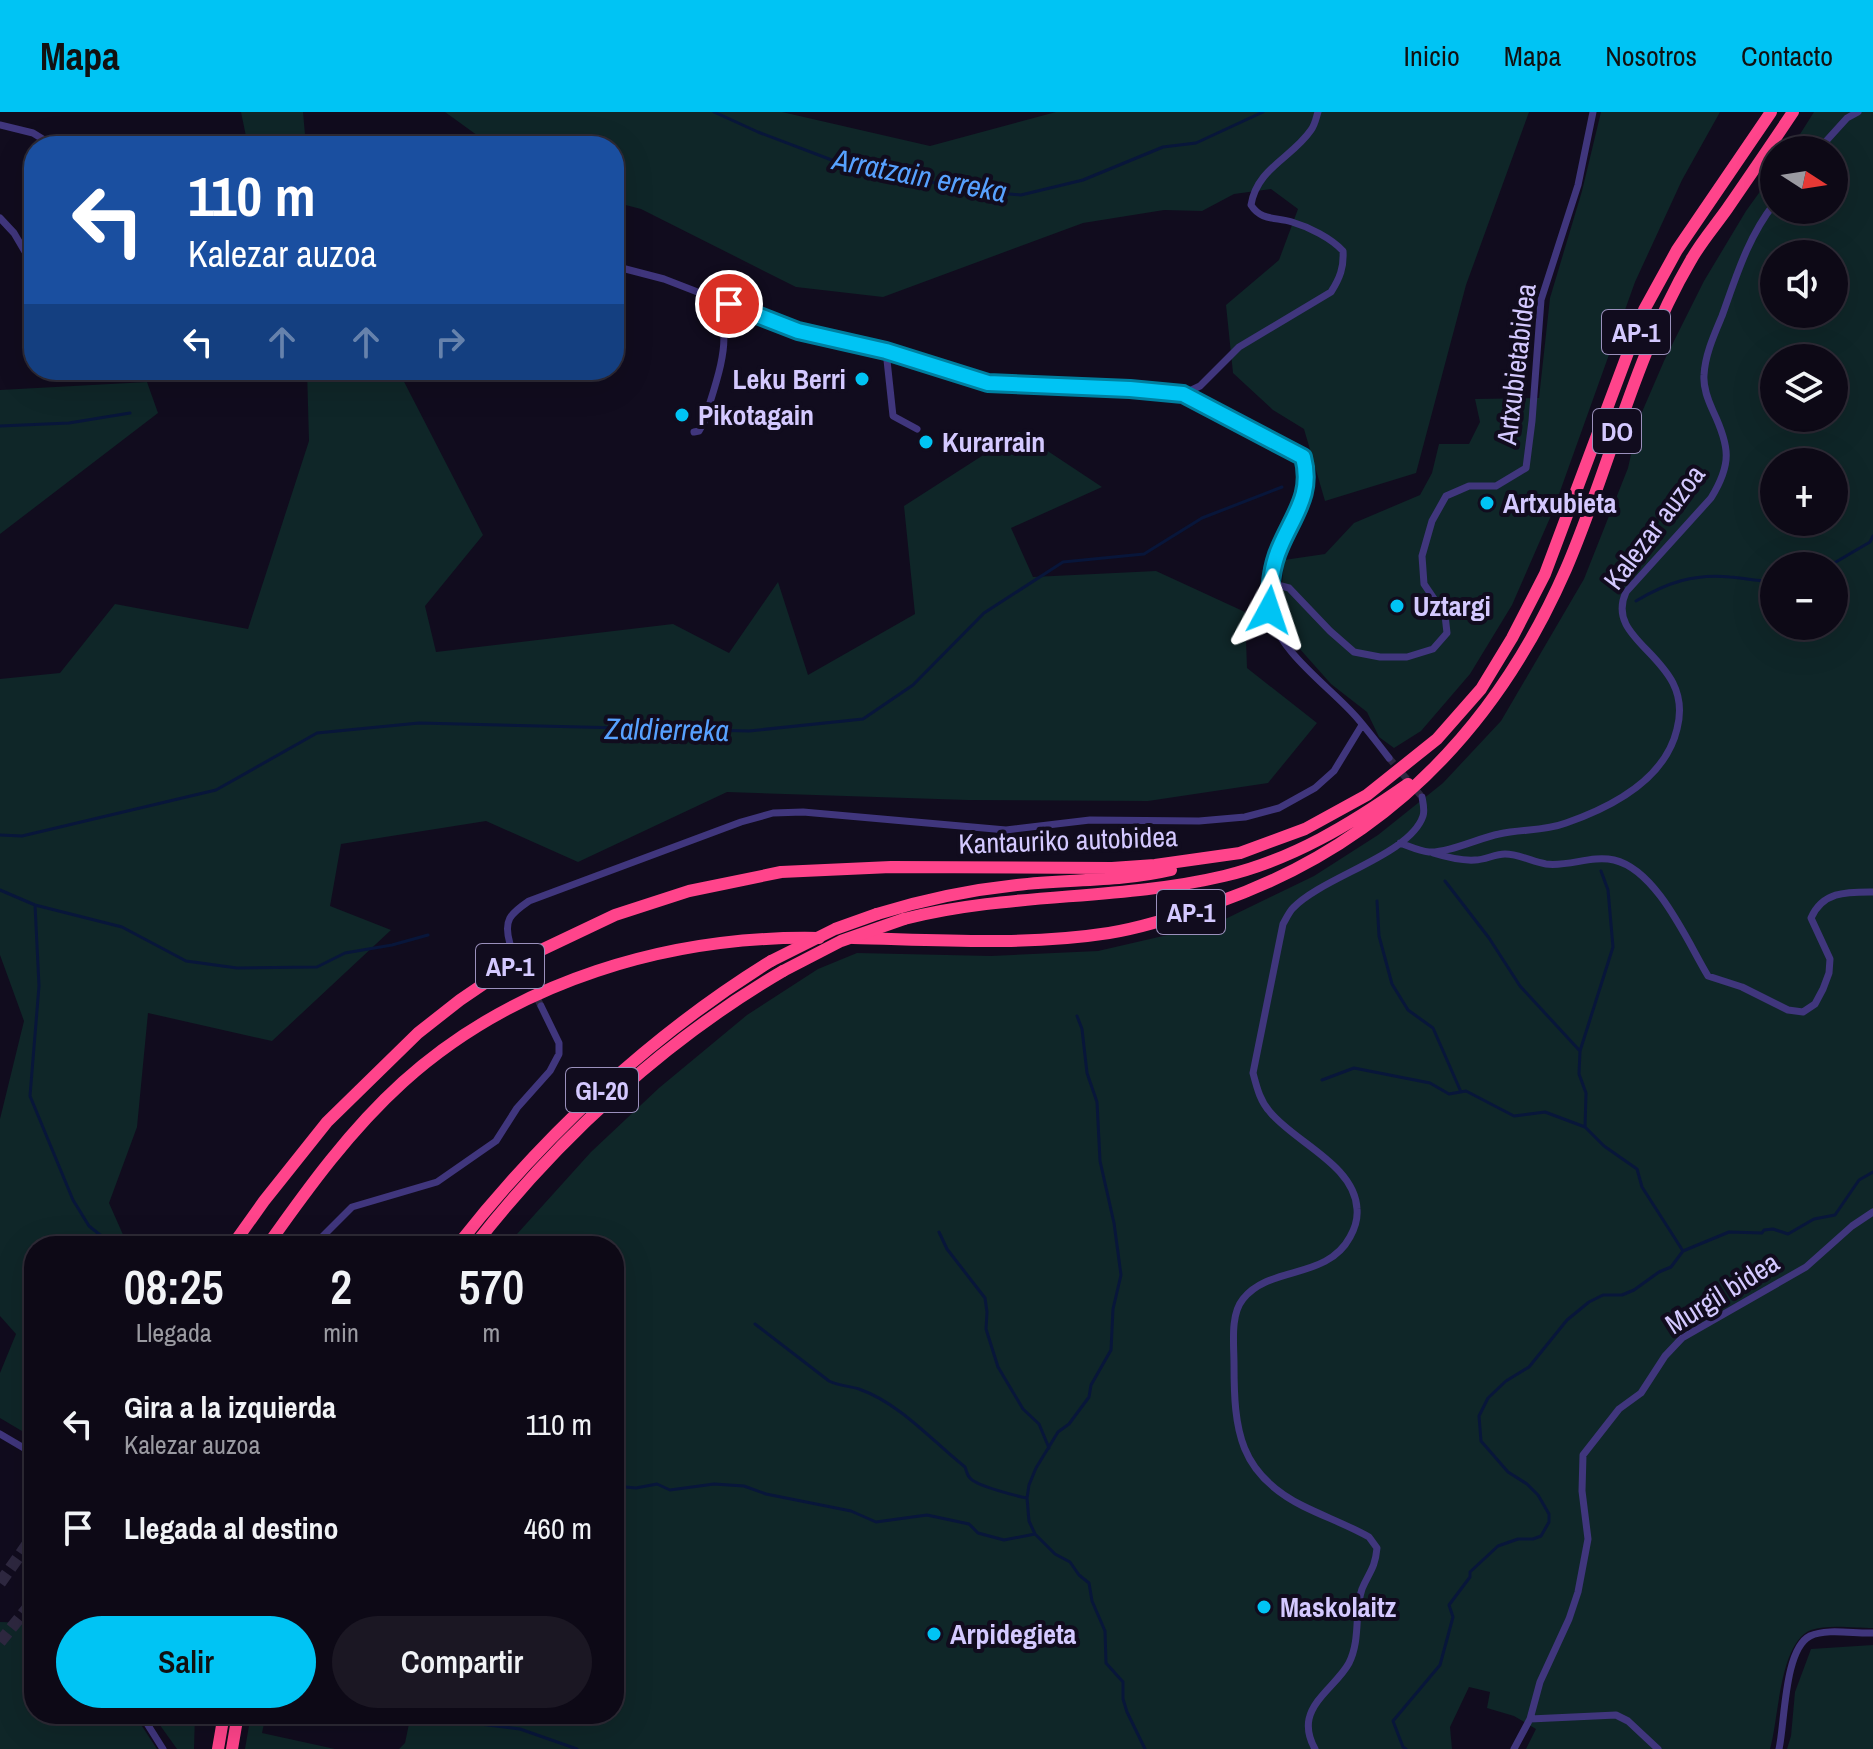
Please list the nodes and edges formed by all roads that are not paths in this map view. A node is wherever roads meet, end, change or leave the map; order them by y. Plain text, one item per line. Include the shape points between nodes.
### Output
1 (1318, 112) edge
2 (1593, 112) edge
3 (1771, 112) edge
4 (1793, 112) edge
5 (1858, 112) edge
6 (0, 125) edge
7 (38, 136) edge
8 (1831, 136) edge
9 (0, 218) edge
10 (1762, 224) edge
11 (24, 249) edge
12 (624, 269) edge
13 (706, 295) junction
14 (886, 351) junction
15 (1183, 394) junction
16 (917, 429) dead end
17 (694, 432) dead end
18 (1270, 583) junction
19 (1362, 725) junction
20 (1449, 753) junction
21 (1389, 758) tunnel mouth
22 (1422, 797) dead end
23 (1400, 843) junction
24 (1431, 852) junction
25 (1240, 853) junction
26 (1873, 892) edge
27 (510, 944) tunnel mouth
28 (541, 1006) tunnel mouth
29 (1873, 1212) edge
30 (239, 1236) edge
31 (274, 1236) edge
32 (322, 1236) edge
33 (465, 1236) edge
34 (482, 1236) edge
35 (0, 1434) edge
36 (24, 1448) edge
37 (1873, 1633) edge
38 (1530, 1719) junction
39 (147, 1724) edge
40 (222, 1724) edge
41 (236, 1724) edge
42 (163, 1749) edge
43 (218, 1749) edge
44 (232, 1749) edge
45 (1315, 1749) edge
46 (1514, 1749) edge
47 (1658, 1749) edge
48 (1779, 1749) edge

1 - 15 street via 1312,130 1254,189 1251,205 1256,213 1292,222 1336,243 1343,251 1340,279 1331,292 1239,347 1208,379
2 - 18 street, Artxubietabidea via 1578,185 1541,300 1526,468 1496,486 1469,486 1446,496 1422,556 1424,584 1445,615 1447,633 1433,649 1407,657 1354,652 1289,588
3 - 25 highway, Kantauriko autobidea / AP-1 via 1677,250 1644,310 1545,574 1481,689 1437,739 1367,795 1305,829
4 - 20 highway, DO via 1692,258 1641,363 1549,603 1512,673
5 - 8 street
6 - 7 street
9 - 11 street
10 - 24 street, Kalezar auzoa via 1747,248 1707,355 1707,397 1728,456 1721,481 1620,605 1623,625 1665,668 1675,686 1678,727 1671,748 1639,787 1564,824
12 - 13 street
13 - 14 street via 798,331
13 - 17 street via 724,333 704,422
14 - 15 street via 988,383
14 - 16 street via 893,416
15 - 18 street via 1303,457 1305,495 1279,548
18 - 19 street via 1269,610 1279,632 1315,679
19 - 21 street
19 - 27 street via 1334,771 1315,788 1279,808 1245,817 1090,820 1006,830 773,813 529,901 505,928
20 - 31 highway, AP-1 via 1384,815 1344,842 1260,888 1178,917 1045,941 785,937 702,945 619,963 537,993 478,1025 402,1083 352,1133
20 - 34 highway, GI-20, bridge via 1339,829 1256,866 1195,882 931,912 841,941 783,971 704,1023 632,1082 525,1186
22 - 23 street via 1424,813
23 - 24 street
23 - 45 street via 1309,896 1283,924 1253,1073 1270,1113 1332,1164 1353,1190 1357,1207 1357,1225 1335,1258 1261,1285 1236,1310 1234,1383 1251,1465 1279,1492 1369,1537 1377,1548 1375,1566 1362,1590 1349,1663 1309,1718 1309,1740
24 - 26 street via 1475,860 1505,854 1547,864 1614,860 1638,871 1655,891 1708,976 1803,1012 1815,1004 1829,973 1830,959 1811,918 1816,905 1833,895
25 - 30 highway, Kantauriko autobidea / AP-1 via 1112,868 781,872 689,891 615,915 516,962 418,1033 327,1122
25 - 33 highway, GI-20, bridge via 1153,874 1015,885 909,904 835,929 771,961 673,1030 596,1095
28 - 32 street via 559,1054 496,1141 437,1182 352,1207
29 - 38 street, Murgil bidea via 1806,1267 1682,1338 1641,1393 1619,1409 1583,1455 1588,1539 1578,1592
35 - 36 street
37 - 48 street via 1810,1636 1798,1647
38 - 46 street
38 - 47 street via 1616,1715
39 - 42 street
40 - 43 highway
41 - 44 highway

